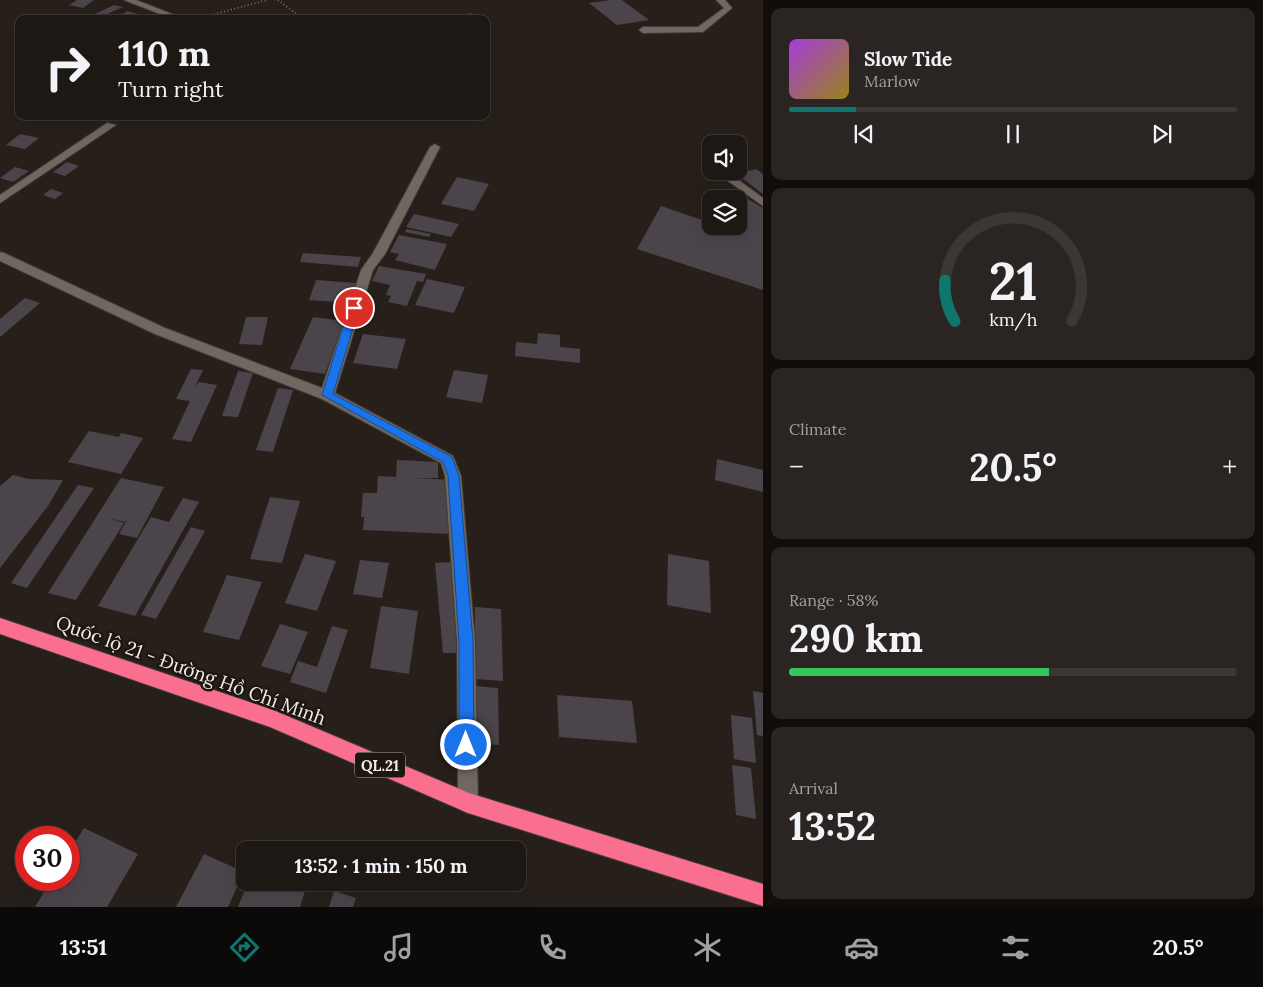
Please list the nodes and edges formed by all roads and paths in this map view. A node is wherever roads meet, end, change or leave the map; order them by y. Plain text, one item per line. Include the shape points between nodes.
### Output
1 (128, 0) edge
2 (267, 0) edge
3 (278, 0) edge
4 (720, 0) edge
5 (170, 15) edge
6 (211, 15) edge
7 (299, 15) edge
8 (643, 30) dead end
9 (111, 125) dead end
10 (435, 147) dead end
11 (731, 180) edge
12 (0, 200) edge
13 (763, 203) edge
14 (0, 256) edge
15 (327, 395) junction
16 (0, 626) edge
17 (468, 803) junction
18 (763, 895) edge

1 - 5 street
2 - 6 path
3 - 7 path
4 - 8 street via 728,8 726,11 700,30
9 - 12 street
10 - 15 street via 380,254 367,270
11 - 13 street
14 - 15 street via 160,331
15 - 17 street via 448,460 453,476 466,641
16 - 17 highway, Quốc lộ 21 - Đường Hồ Chí Minh / QL.21 via 273,719
17 - 18 highway, Quốc lộ 21 - Đường Hồ Chí Minh / QL.21

